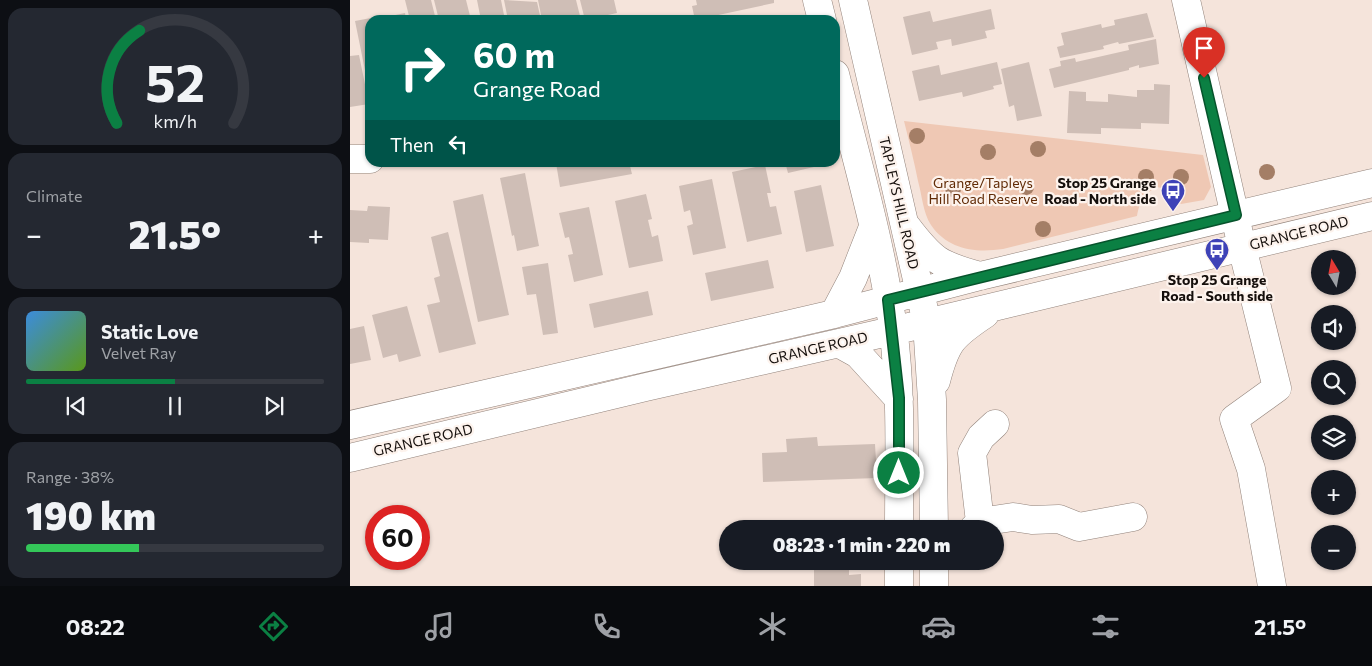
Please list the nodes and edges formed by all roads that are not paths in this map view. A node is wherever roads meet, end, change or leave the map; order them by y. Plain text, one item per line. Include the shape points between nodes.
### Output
1 (817, 0) edge
2 (853, 0) edge
3 (1186, 0) edge
4 (821, 15) edge
5 (840, 94) edge
6 (350, 159) edge
7 (365, 159) edge
8 (1371, 186) edge
9 (1236, 215) junction
10 (1372, 216) edge
11 (903, 222) junction
12 (873, 228) junction
13 (1242, 247) junction
14 (980, 276) junction
15 (921, 293) junction
16 (888, 300) junction
17 (997, 306) junction
18 (834, 314) junction
19 (927, 323) junction
20 (893, 330) junction
21 (840, 344) junction
22 (899, 398) junction
23 (932, 400) junction
24 (995, 424) dead end
25 (350, 425) edge
26 (350, 458) edge
27 (1133, 518) dead end
28 (899, 520) edge
29 (934, 520) edge
30 (976, 520) edge
31 (999, 520) edge
32 (899, 570) edge
33 (934, 570) edge
34 (899, 586) edge
35 (934, 586) edge
36 (1272, 586) edge

1 - 4 main road
2 - 11 main road, TAPLEYS HILL ROAD
3 - 9 main road
5 - 12 main road
6 - 7 main road
8 - 9 main road
9 - 13 main road
9 - 14 main road
10 - 13 main road, GRANGE ROAD
11 - 14 main road via 940,264
11 - 15 main road, TAPLEYS HILL ROAD
12 - 16 main road
12 - 18 main road
13 - 17 main road, GRANGE ROAD
13 - 36 main road via 1277,388 1234,419 1250,469
14 - 15 main road
15 - 16 main road
15 - 19 main road, TAPLEYS HILL ROAD
16 - 18 main road
16 - 20 main road
17 - 19 main road, GRANGE ROAD
17 - 23 main road via 962,329 948,343
18 - 25 main road
19 - 20 main road, GRANGE ROAD
19 - 23 main road, TAPLEYS HILL ROAD
20 - 21 main road, GRANGE ROAD
20 - 22 main road
21 - 22 main road via 858,354
21 - 26 main road, GRANGE ROAD
22 - 28 main road
23 - 29 main road, TAPLEYS HILL ROAD
24 - 30 main road via 981,437 972,453
27 - 31 main road via 1079,527 1059,519 1013,517
32 - 34 main road
33 - 35 main road

